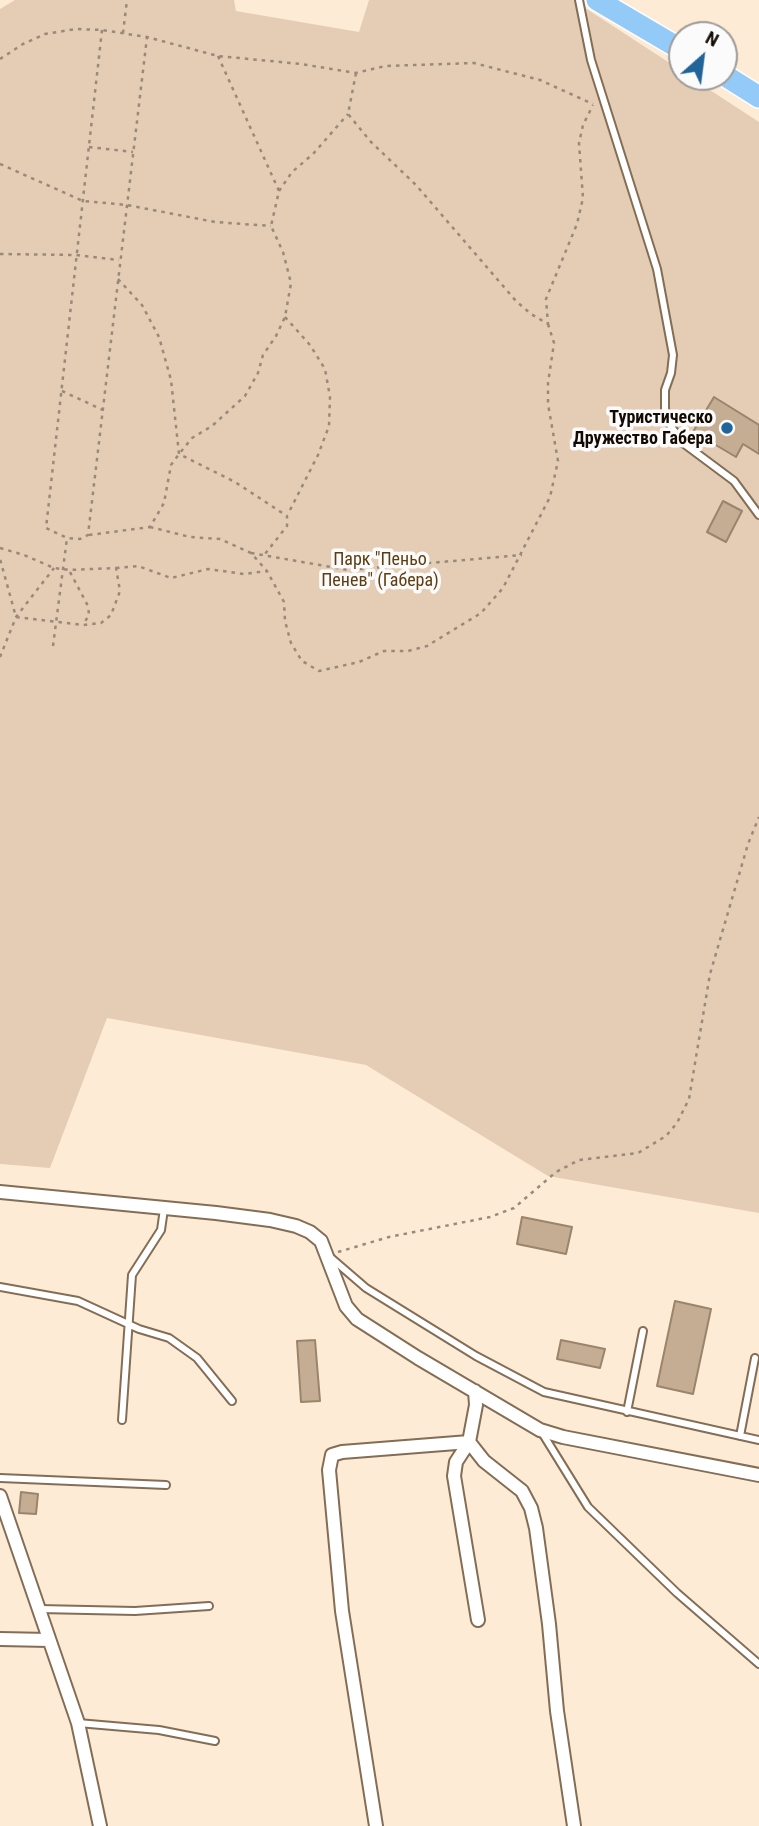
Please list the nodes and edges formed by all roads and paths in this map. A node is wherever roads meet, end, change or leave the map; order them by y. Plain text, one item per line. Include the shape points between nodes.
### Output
1 (127, 0) edge
2 (579, 0) edge
3 (597, 0) edge
4 (102, 30) junction
5 (123, 33) junction
6 (147, 37) junction
7 (668, 42) edge
8 (218, 56) junction
9 (0, 59) edge
10 (356, 73) junction
11 (738, 84) edge
12 (600, 89) junction
13 (759, 97) edge
14 (593, 104) junction
15 (348, 114) junction
16 (89, 147) junction
17 (133, 152) junction
18 (0, 163) edge
19 (279, 191) junction
20 (83, 201) junction
21 (127, 205) junction
22 (271, 226) junction
23 (0, 254) edge
24 (76, 256) junction
25 (119, 260) junction
26 (118, 279) junction
27 (285, 317) junction
28 (548, 324) junction
29 (62, 391) junction
30 (103, 410) junction
31 (178, 454) junction
32 (759, 515) edge
33 (287, 516) junction
34 (150, 527) junction
35 (89, 535) junction
36 (67, 538) junction
37 (0, 548) edge
38 (251, 553) junction
39 (265, 554) junction
40 (522, 555) junction
41 (0, 559) edge
42 (54, 568) junction
43 (116, 568) junction
44 (63, 569) junction
45 (69, 570) junction
46 (267, 571) junction
47 (16, 617) junction
48 (56, 622) junction
49 (83, 625) junction
50 (53, 646) dead end
51 (0, 657) edge
52 (759, 817) edge
53 (0, 1192) edge
54 (164, 1209) junction
55 (328, 1255) junction
56 (0, 1287) edge
57 (128, 1324) junction
58 (643, 1331) dead end
59 (755, 1358) dead end
60 (475, 1391) junction
61 (232, 1401) dead end
62 (627, 1412) junction
63 (122, 1420) dead end
64 (540, 1430) junction
65 (740, 1436) junction
66 (759, 1440) edge
67 (469, 1442) junction
68 (759, 1475) edge
69 (0, 1478) edge
70 (166, 1485) dead end
71 (0, 1496) edge
72 (209, 1606) dead end
73 (37, 1609) junction
74 (478, 1620) dead end
75 (0, 1639) edge
76 (49, 1640) junction
77 (759, 1664) edge
78 (78, 1723) junction
79 (215, 1741) dead end
80 (100, 1826) edge
81 (376, 1826) edge
82 (574, 1826) edge

1 - 5 path
2 - 12 lane
3 - 7 main road
4 - 5 path
4 - 9 path via 45,34
4 - 16 path
5 - 6 path
6 - 8 path
6 - 17 path
8 - 10 path
8 - 19 path
10 - 14 path via 385,66 474,63 540,79
10 - 15 path
11 - 13 main road
12 - 14 path
12 - 32 lane via 667,314 673,355 665,390 670,425 683,443 734,481
14 - 28 path via 579,143 583,198 547,299
15 - 19 path
15 - 28 path via 416,184 508,293
16 - 17 path
16 - 20 path
17 - 21 path
18 - 20 path
19 - 22 path
20 - 21 path
20 - 24 path
21 - 22 path via 215,222
21 - 25 path
22 - 27 path via 291,283
23 - 24 path
24 - 25 path
24 - 29 path
25 - 26 path
26 - 30 path
26 - 31 path via 142,305 159,337 171,380
27 - 31 path via 245,396
27 - 33 path via 325,369 330,397 330,426
28 - 40 path via 554,343 548,404 558,461 550,497
29 - 30 path
29 - 36 path via 46,528
30 - 35 path
31 - 33 path via 235,482
31 - 34 path via 171,465 164,503
33 - 39 path via 287,526
34 - 35 path
34 - 38 path via 220,539
35 - 36 path
36 - 44 path
37 - 42 path
38 - 39 path
38 - 46 path
39 - 40 path via 348,570
40 - 46 path via 503,588 481,613 454,631 427,646 384,651 319,671 302,661 290,643 284,602
41 - 47 path
42 - 44 path
42 - 47 path
43 - 45 path
43 - 46 path via 138,566 172,578 208,569 244,574
43 - 49 path via 120,591 111,615 101,623
44 - 45 path
44 - 48 path
45 - 49 path via 88,606
47 - 48 path
47 - 51 path
48 - 49 path
48 - 50 path
52 - 55 path via 710,974 688,1099 666,1136 638,1153 579,1160 556,1172 514,1208 490,1217
53 - 54 street
54 - 55 street via 296,1226 321,1241
54 - 57 lane via 161,1230 132,1275
55 - 60 street via 346,1306 357,1320
55 - 62 lane via 366,1288 514,1378 544,1392
56 - 57 lane via 78,1301
57 - 61 lane via 186,1348
57 - 63 lane
58 - 62 lane
59 - 65 lane
60 - 64 street
60 - 67 street
62 - 65 lane
64 - 68 street
64 - 77 lane via 588,1507 677,1594
65 - 66 lane
67 - 74 street via 456,1462 454,1476
67 - 81 street via 342,1452 329,1461 342,1611
67 - 82 street via 484,1461 522,1491 531,1508
69 - 70 lane
71 - 73 street
72 - 73 lane via 135,1611
73 - 76 street
75 - 76 street
76 - 78 street
78 - 79 lane via 159,1730
78 - 80 street

